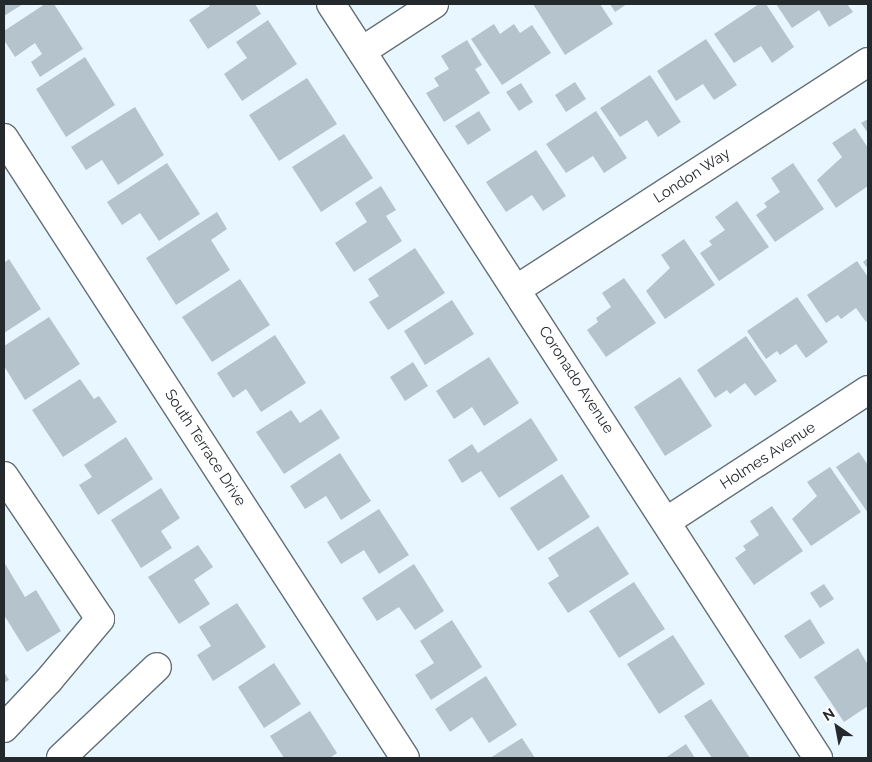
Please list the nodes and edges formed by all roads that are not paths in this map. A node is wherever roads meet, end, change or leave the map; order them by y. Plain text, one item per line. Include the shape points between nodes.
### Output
1 (331, 4) edge
2 (434, 4) edge
3 (362, 51) junction
4 (868, 62) edge
5 (4, 138) edge
6 (516, 289) junction
7 (868, 390) edge
8 (4, 476) edge
9 (667, 521) junction
10 (157, 667) dead end
11 (4, 728) edge
12 (61, 758) edge
13 (405, 758) edge
14 (818, 758) edge

1 - 3 street, Coronado Avenue
2 - 3 street
3 - 6 street, Coronado Avenue
4 - 6 street, London Way
5 - 13 street, South Terrace Drive
6 - 9 street, Coronado Avenue
7 - 9 street, Holmes Avenue
8 - 11 street via 100,619
9 - 14 street, Coronado Avenue
10 - 12 street

